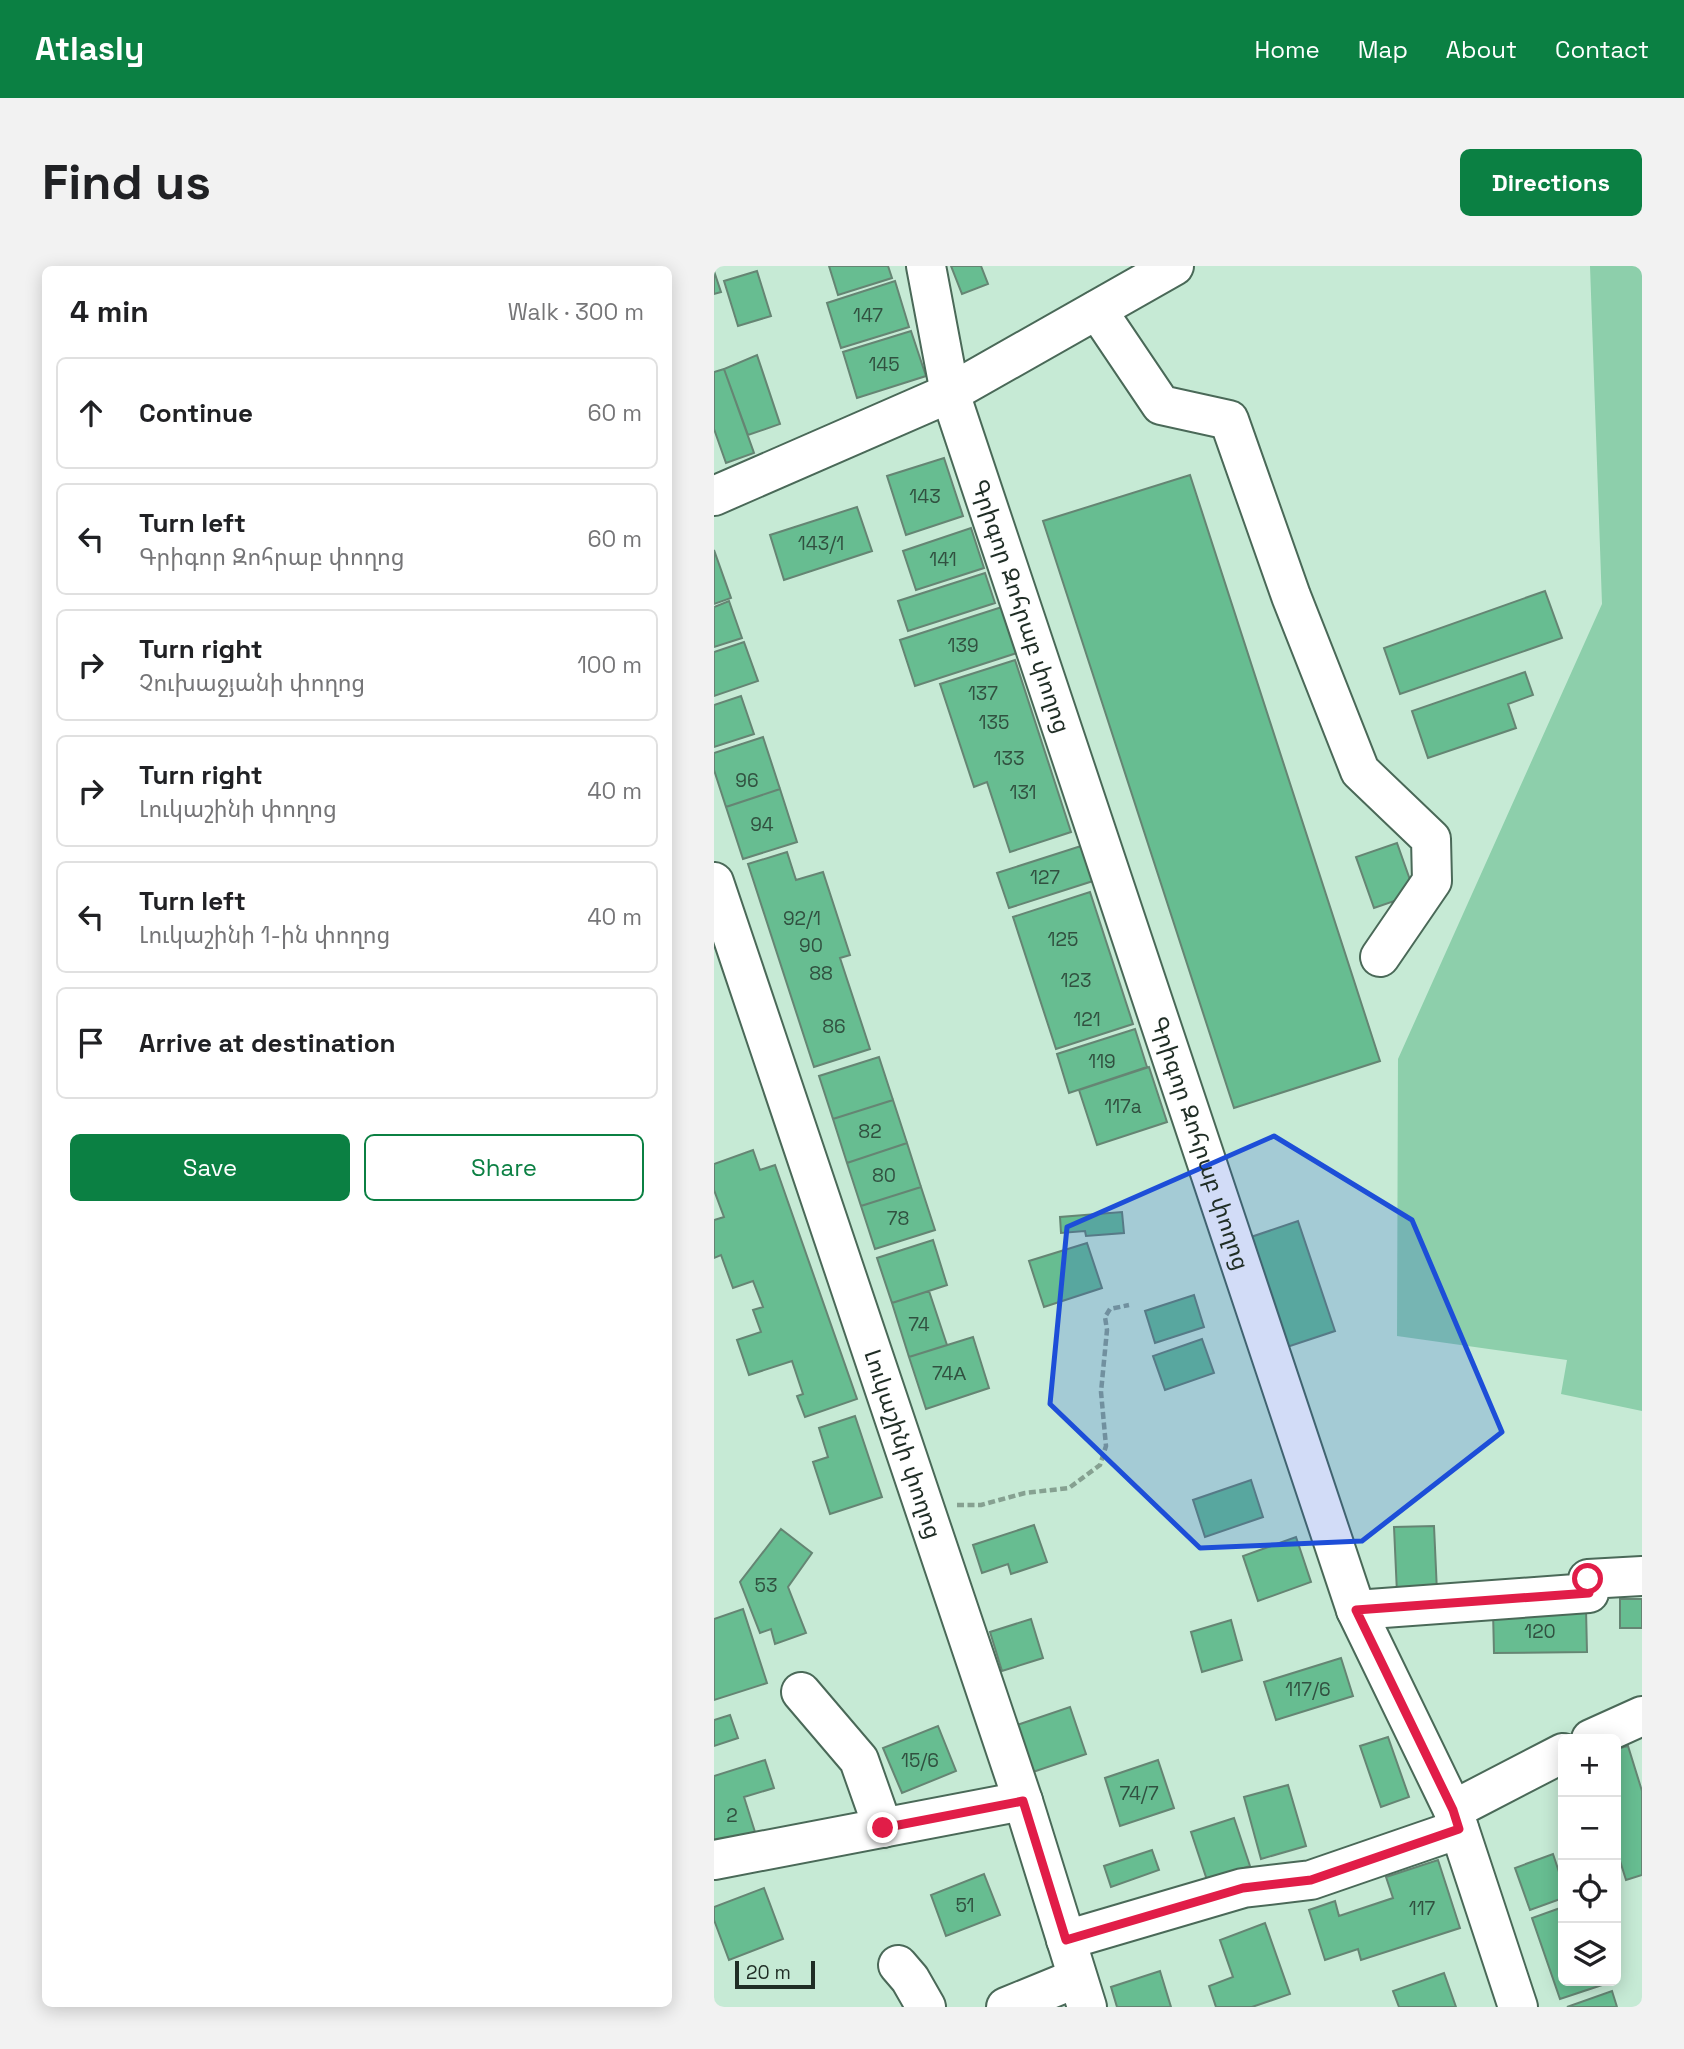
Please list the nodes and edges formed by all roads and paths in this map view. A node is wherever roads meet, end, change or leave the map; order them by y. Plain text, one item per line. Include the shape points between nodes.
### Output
1 (926, 266) edge
2 (1174, 266) edge
3 (1097, 310) junction
4 (950, 393) junction
5 (714, 496) edge
6 (714, 882) edge
7 (1381, 957) dead end
8 (1129, 1305) dead end
9 (922, 1499) junction
10 (1642, 1576) edge
11 (1356, 1610) junction
12 (801, 1692) dead end
13 (1642, 1716) edge
14 (1602, 1734) edge
15 (1558, 1757) edge
16 (1023, 1801) junction
17 (1456, 1820) junction
18 (883, 1828) junction
19 (714, 1860) edge
20 (1066, 1940) junction
21 (898, 1965) dead end
22 (1082, 1992) edge
23 (926, 2007) edge
24 (1006, 2007) edge
25 (1518, 2007) edge

1 - 4 street, Գրիգոր Զոհրաբ փողոց
2 - 3 street
3 - 4 street
3 - 7 street via 1161,405 1229,419 1291,596 1360,771 1431,839 1432,881
4 - 5 street
4 - 11 street, Գրիգոր Զոհրաբ փողոց
6 - 9 street, Լուկաշինի փողոց
8 - 9 path via 1110,1309 1105,1317 1101,1392 1106,1446 1100,1465 1069,1488 1025,1493 981,1506
9 - 16 street, Լուկաշինի փողոց
10 - 11 street via 1588,1579 1589,1593
11 - 17 street, Գրիգոր Զոհրաբ փողոց
12 - 18 street via 859,1760
13 - 14 street
15 - 17 street
16 - 18 street
16 - 20 street, Լուկաշինի փողոց
17 - 20 street via 1311,1880 1243,1888
17 - 25 street, Գրիգոր Զոհրաբ փողոց
18 - 19 street
20 - 22 street, Լուկաշինի փողոց
21 - 23 street
22 - 24 street

